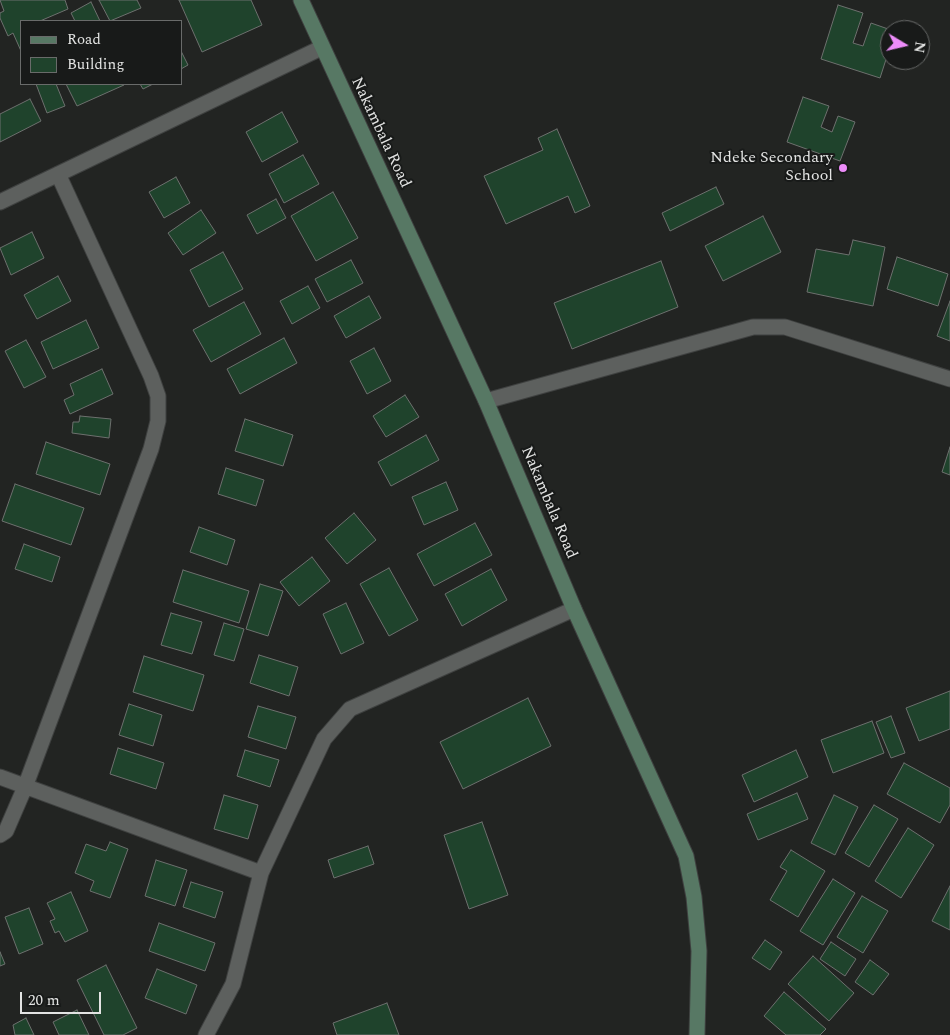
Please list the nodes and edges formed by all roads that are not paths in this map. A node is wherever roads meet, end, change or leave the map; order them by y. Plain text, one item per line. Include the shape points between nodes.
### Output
1 (301, 0) edge
2 (321, 48) junction
3 (58, 174) junction
4 (0, 202) edge
5 (950, 379) edge
6 (486, 401) junction
7 (574, 609) junction
8 (0, 777) edge
9 (25, 787) junction
10 (0, 835) edge
11 (261, 873) junction
12 (206, 1035) edge
13 (696, 1035) edge

1 - 2 main road, Nakambala Road
2 - 3 street
2 - 6 main road, Nakambala Road
3 - 4 street
3 - 9 street via 151,376 158,396 158,421 151,449
5 - 6 street via 785,327 753,327
6 - 7 main road, Nakambala Road
7 - 11 street via 350,709 324,739
7 - 13 main road, Nakambala Road via 686,856 699,951
8 - 9 street
9 - 10 street via 6,831
9 - 11 street
11 - 12 street via 233,984

